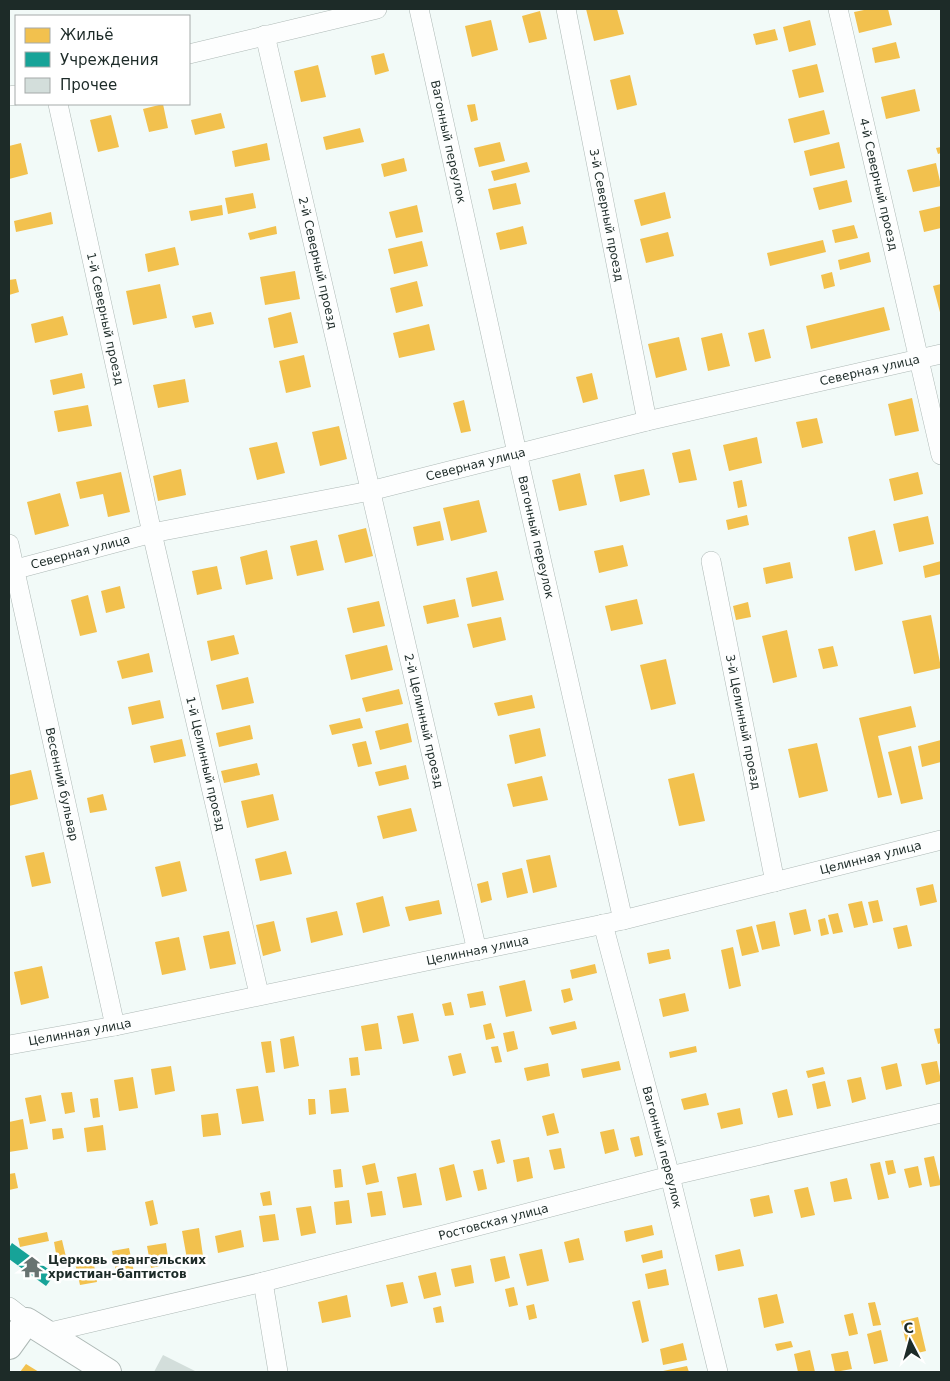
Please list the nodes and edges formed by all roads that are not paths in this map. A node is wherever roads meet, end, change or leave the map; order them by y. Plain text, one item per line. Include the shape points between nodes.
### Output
1 (377, 9) edge
2 (419, 9) edge
3 (566, 9) edge
4 (838, 9) edge
5 (265, 34) junction
6 (190, 54) edge
7 (58, 105) edge
8 (941, 354) edge
9 (919, 359) junction
10 (647, 421) junction
11 (517, 453) junction
12 (941, 455) edge
13 (370, 491) junction
14 (152, 534) junction
15 (9, 544) edge
16 (711, 560) dead end
17 (12, 571) edge
18 (941, 840) edge
19 (776, 882) junction
20 (623, 920) junction
21 (603, 924) junction
22 (477, 950) junction
23 (259, 994) junction
24 (115, 1026) junction
25 (9, 1045) edge
26 (941, 1112) edge
27 (670, 1176) junction
28 (263, 1282) junction
29 (27, 1320) edge
30 (9, 1346) edge
31 (108, 1372) edge
32 (278, 1372) edge
33 (718, 1372) edge

1 - 5 street
2 - 11 street, Вагонный переулок
3 - 10 street, 3-й Северный проезд
4 - 9 street, 4-й Северный проезд
5 - 6 street
5 - 13 street, 2-й Северный проезд
7 - 14 street, 1-й Северный проезд
8 - 9 street, Северная улица
9 - 10 street, Северная улица
9 - 12 street, 4-й Северный проезд
10 - 11 street, Северная улица
11 - 13 street, Северная улица
11 - 20 street, Вагонный переулок
13 - 14 street, Северная улица
13 - 22 street, 2-й Целинный проезд
14 - 17 street, Северная улица
14 - 23 street, 1-й Целинный проезд
15 - 17 street, Весенний бульвар
16 - 19 street, 3-й Целинный проезд
17 - 24 street, Весенний бульвар
18 - 19 street, Целинная улица
19 - 20 street, Целинная улица
20 - 21 street, Целинная улица
21 - 22 street, Целинная улица
21 - 27 street, Вагонный переулок
22 - 23 street, Целинная улица
23 - 24 street, Целинная улица
24 - 25 street, Целинная улица
26 - 27 street, Ростовская улица
27 - 28 street, Ростовская улица
27 - 33 street, Вагонный переулок
28 - 29 street, Ростовская улица
28 - 32 street
29 - 30 street
29 - 31 street

